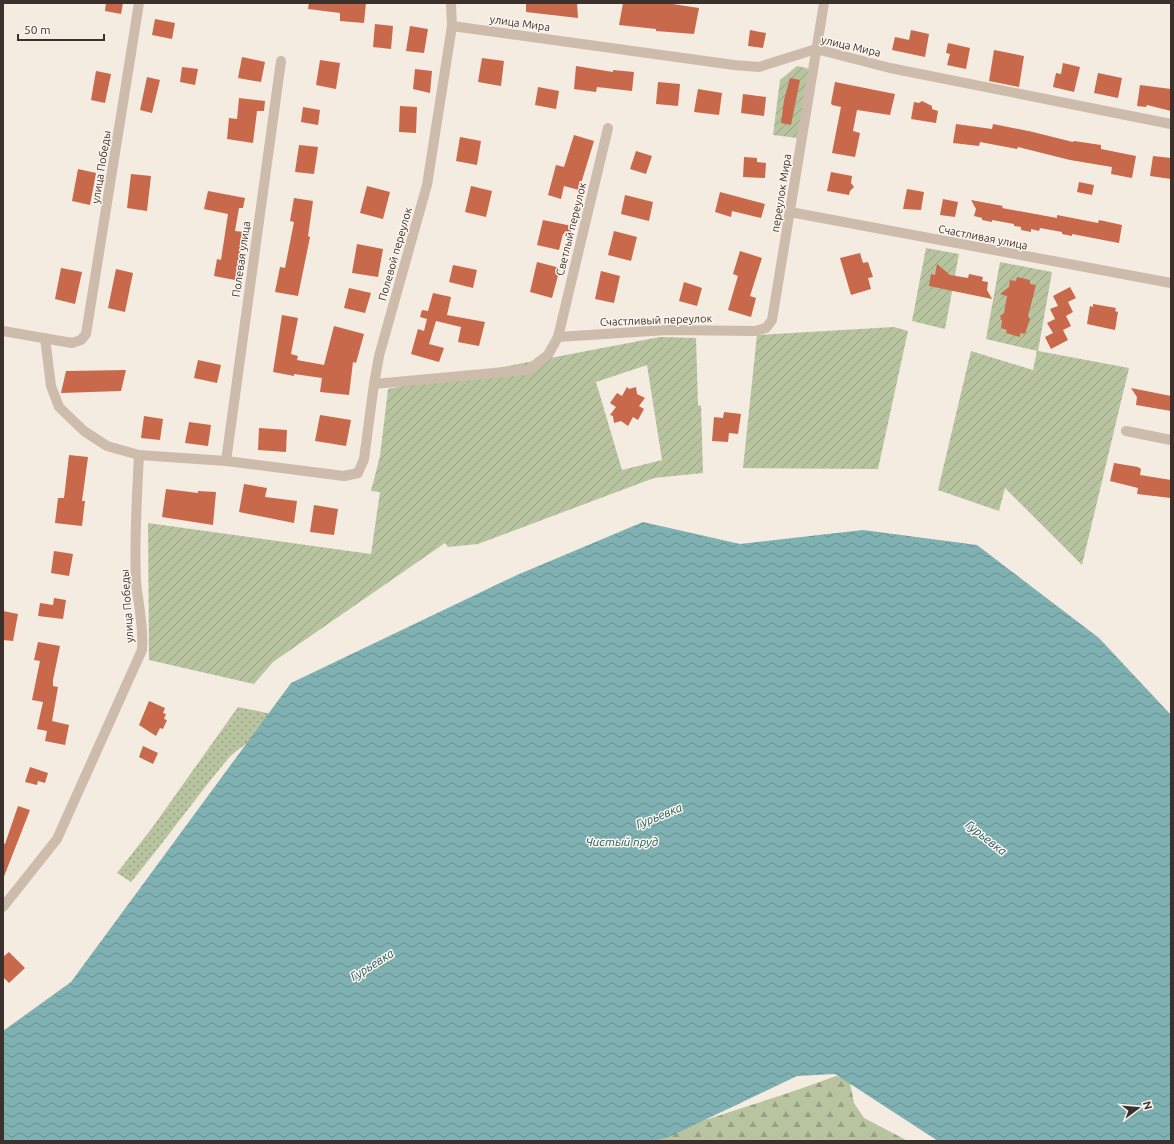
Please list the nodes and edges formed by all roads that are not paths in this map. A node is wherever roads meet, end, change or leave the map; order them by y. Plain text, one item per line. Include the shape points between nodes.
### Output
1 (139, 3) edge
2 (451, 3) edge
3 (824, 3) edge
4 (452, 26) junction
5 (816, 49) junction
6 (281, 61) dead end
7 (1171, 124) edge
8 (608, 128) dead end
9 (790, 212) junction
10 (1171, 283) edge
11 (3, 331) edge
12 (755, 331) joint
13 (558, 336) junction
14 (44, 338) junction
15 (374, 384) junction
16 (1126, 431) dead end
17 (1171, 440) edge
18 (139, 455) junction
19 (226, 461) junction
20 (3, 907) edge

1 - 14 street, улица Победы via 86,334 81,340 72,343
2 - 4 street
3 - 5 street, переулок Мира
4 - 5 street, улица Мира via 759,67
4 - 15 street, Полевой переулок via 427,185 401,273
5 - 7 street, улица Мира via 890,68
5 - 9 street, переулок Мира
6 - 19 street, Полевая улица
8 - 13 street, Светлый переулок
9 - 10 street, Счастливая улица
9 - 12 street, переулок Мира via 772,320 766,328
11 - 14 street
12 - 13 street, Счастливый переулок via 667,330
13 - 15 street, Светлый переулок via 548,355 528,370
14 - 18 street via 50,386 59,406 84,431 107,446
15 - 19 street, Полевой переулок via 364,460 358,472 344,476
16 - 17 street
18 - 19 street
18 - 20 street, улица Победы via 135,538 136,583 143,633 142,650 57,838

